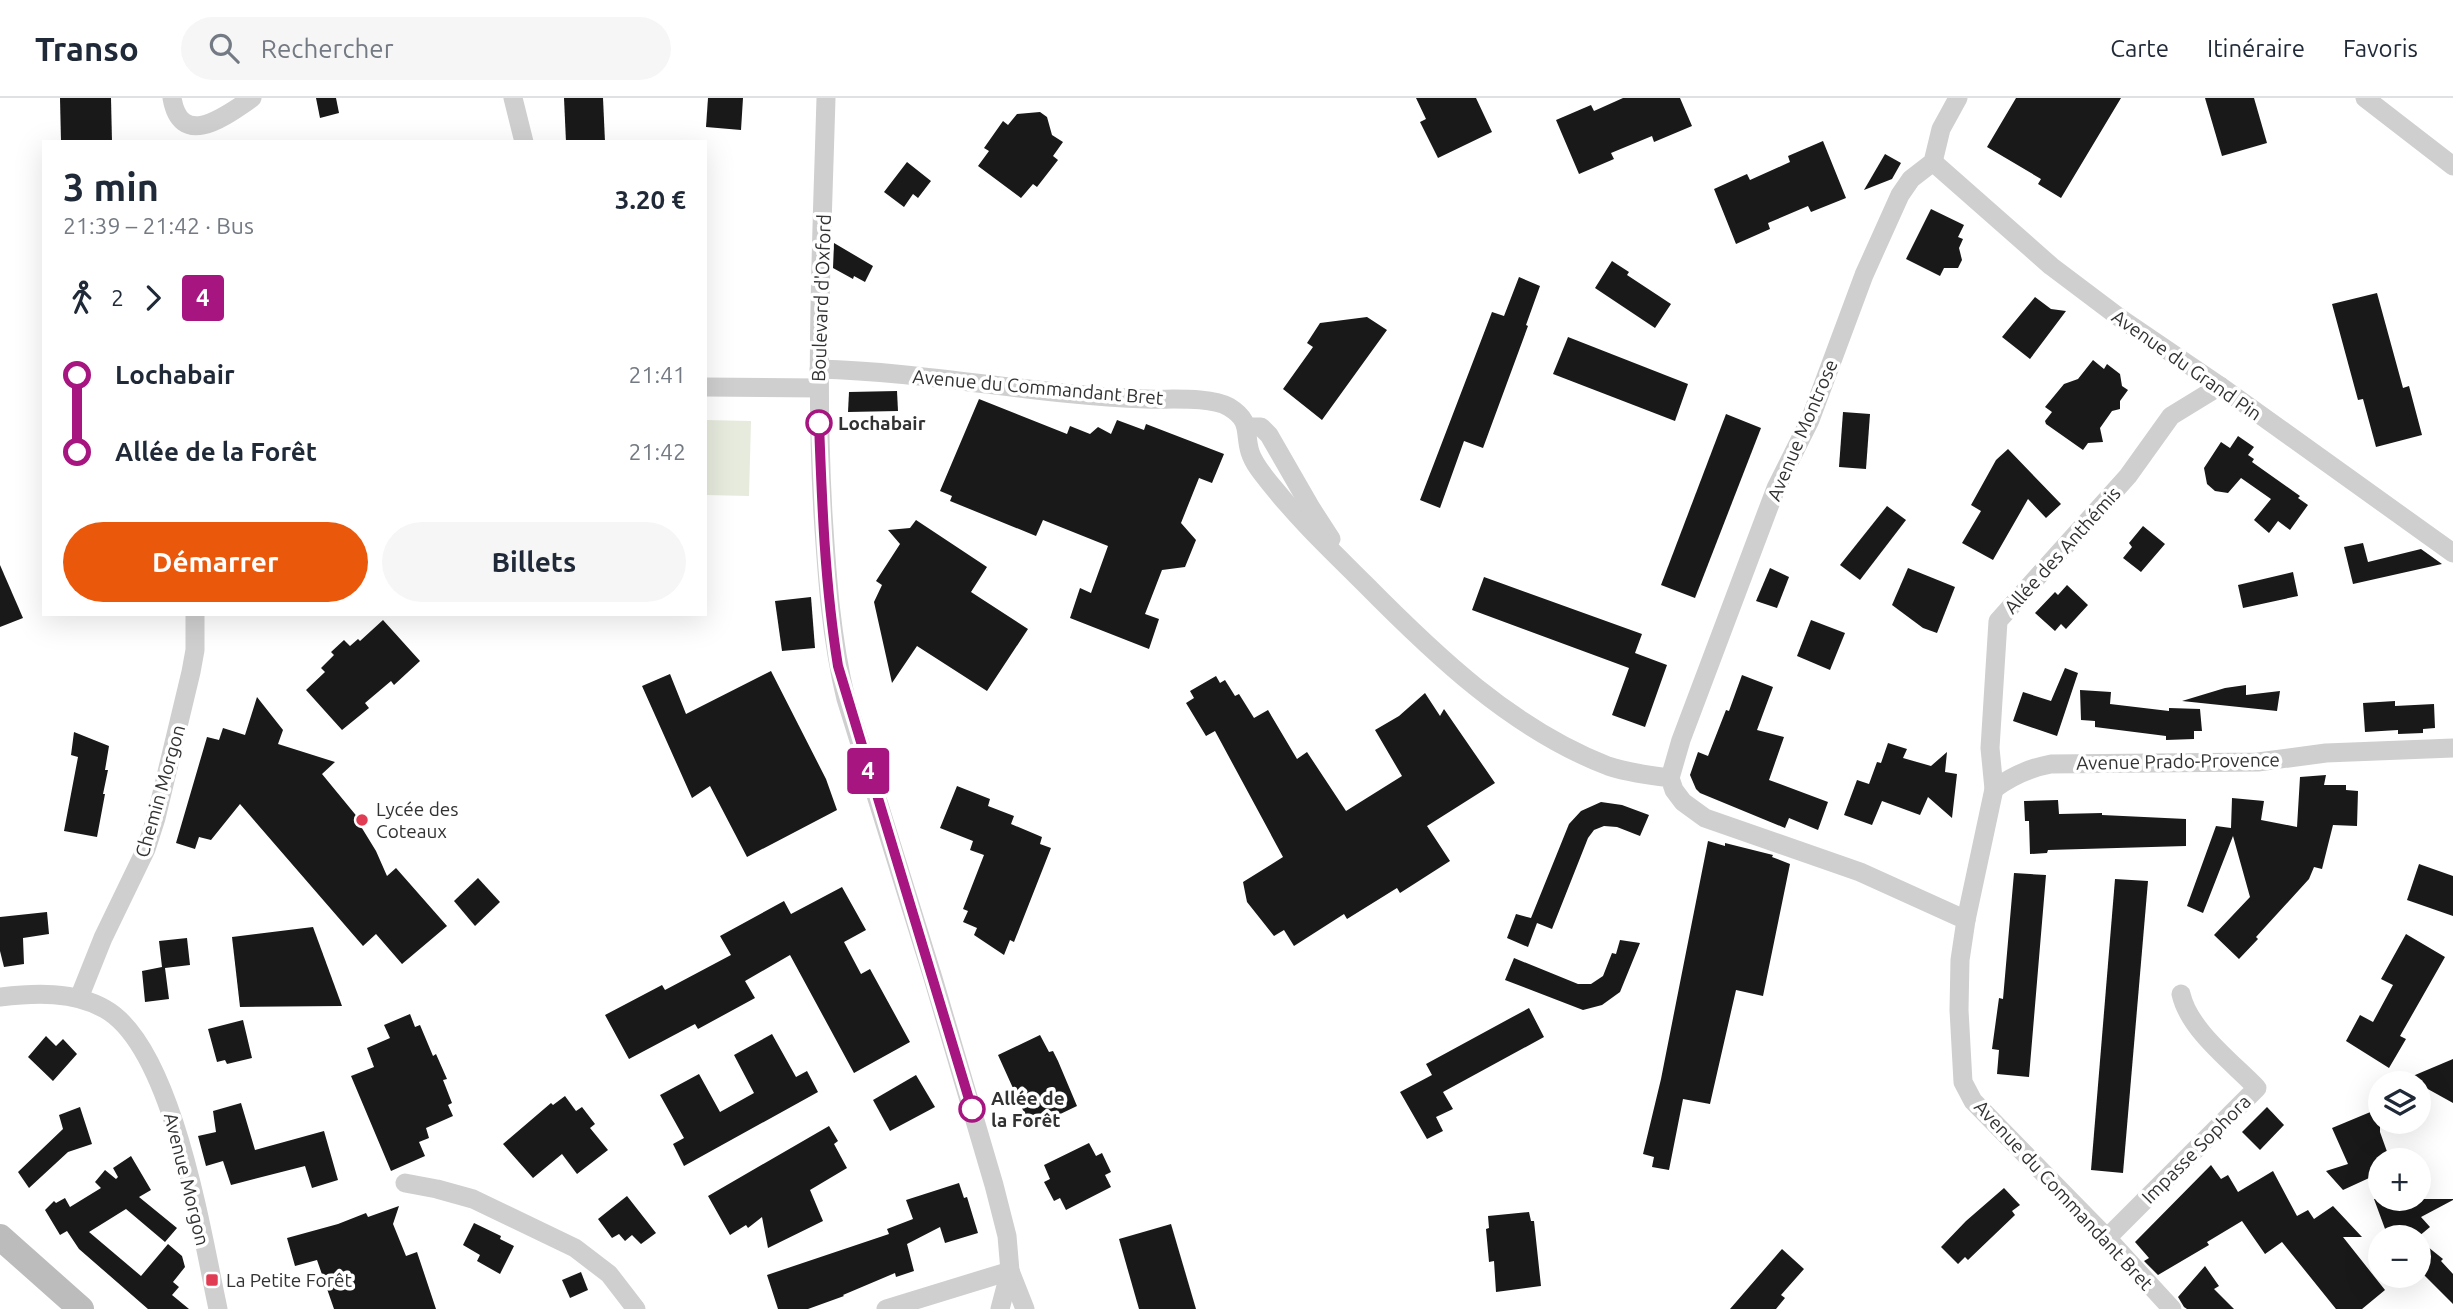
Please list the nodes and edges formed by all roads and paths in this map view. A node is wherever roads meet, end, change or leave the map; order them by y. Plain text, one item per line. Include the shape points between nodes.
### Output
1 (172, 98) edge
2 (252, 98) edge
3 (513, 98) edge
4 (826, 98) edge
5 (1958, 98) edge
6 (2365, 98) edge
7 (524, 140) edge
8 (1933, 162) junction
9 (2453, 166) edge
10 (819, 378) junction
11 (2220, 386) junction
12 (707, 387) edge
13 (2453, 552) edge
14 (195, 616) edge
15 (2453, 748) edge
16 (1670, 778) junction
17 (1994, 789) junction
18 (1966, 920) junction
19 (2181, 994) dead end
20 (0, 997) edge
21 (79, 998) junction
22 (405, 1183) dead end
23 (0, 1237) edge
24 (2107, 1238) junction
25 (1010, 1271) junction
26 (81, 1309) edge
27 (218, 1309) edge
28 (636, 1309) edge
29 (886, 1309) edge
30 (1000, 1309) edge
31 (1025, 1309) edge
32 (2172, 1309) edge

1 - 2 street via 184,122 195,126 207,125
3 - 7 street
4 - 10 street, Boulevard d'Oxford
5 - 8 street via 1941,129
6 - 9 street
8 - 11 street, Avenue du Grand Pin via 2051,266
8 - 16 street, Avenue Montrose via 1911,179 1900,195 1864,275 1810,420 1776,488
10 - 12 street, Avenue du Commandant Bret
10 - 16 street, Avenue du Commandant Bret via 857,370 1006,388 1214,401 1233,409 1248,427 1261,427 1269,435 1351,570 1460,674 1567,747 1632,773
10 - 25 street, Boulevard d'Oxford via 825,548 838,666 1002,1214
11 - 13 street, Avenue du Grand Pin
11 - 17 street, Allée des Anthémis via 2171,416 2128,477 1998,621 1990,748
14 - 21 street, Chemin Morgon via 191,672 156,818
15 - 17 street, Avenue Prado-Provence via 2326,753 2258,762 2051,764 2011,776
16 - 18 street via 1683,802 1706,818 1860,872
17 - 18 street, Allée des Anthémis
18 - 24 street, Avenue du Commandant Bret via 1959,1010 1963,1082 1973,1101
19 - 24 street, Impasse Sophora via 2193,1022 2257,1088
20 - 21 street, Avenue Morgon
21 - 27 street, Avenue Morgon via 108,1010 129,1031 156,1073 178,1130
22 - 28 street via 473,1199 575,1248 608,1274
23 - 26 main road
24 - 32 street, Avenue du Commandant Bret
25 - 29 street
25 - 30 street
25 - 31 street, Boulevard d'Oxford

